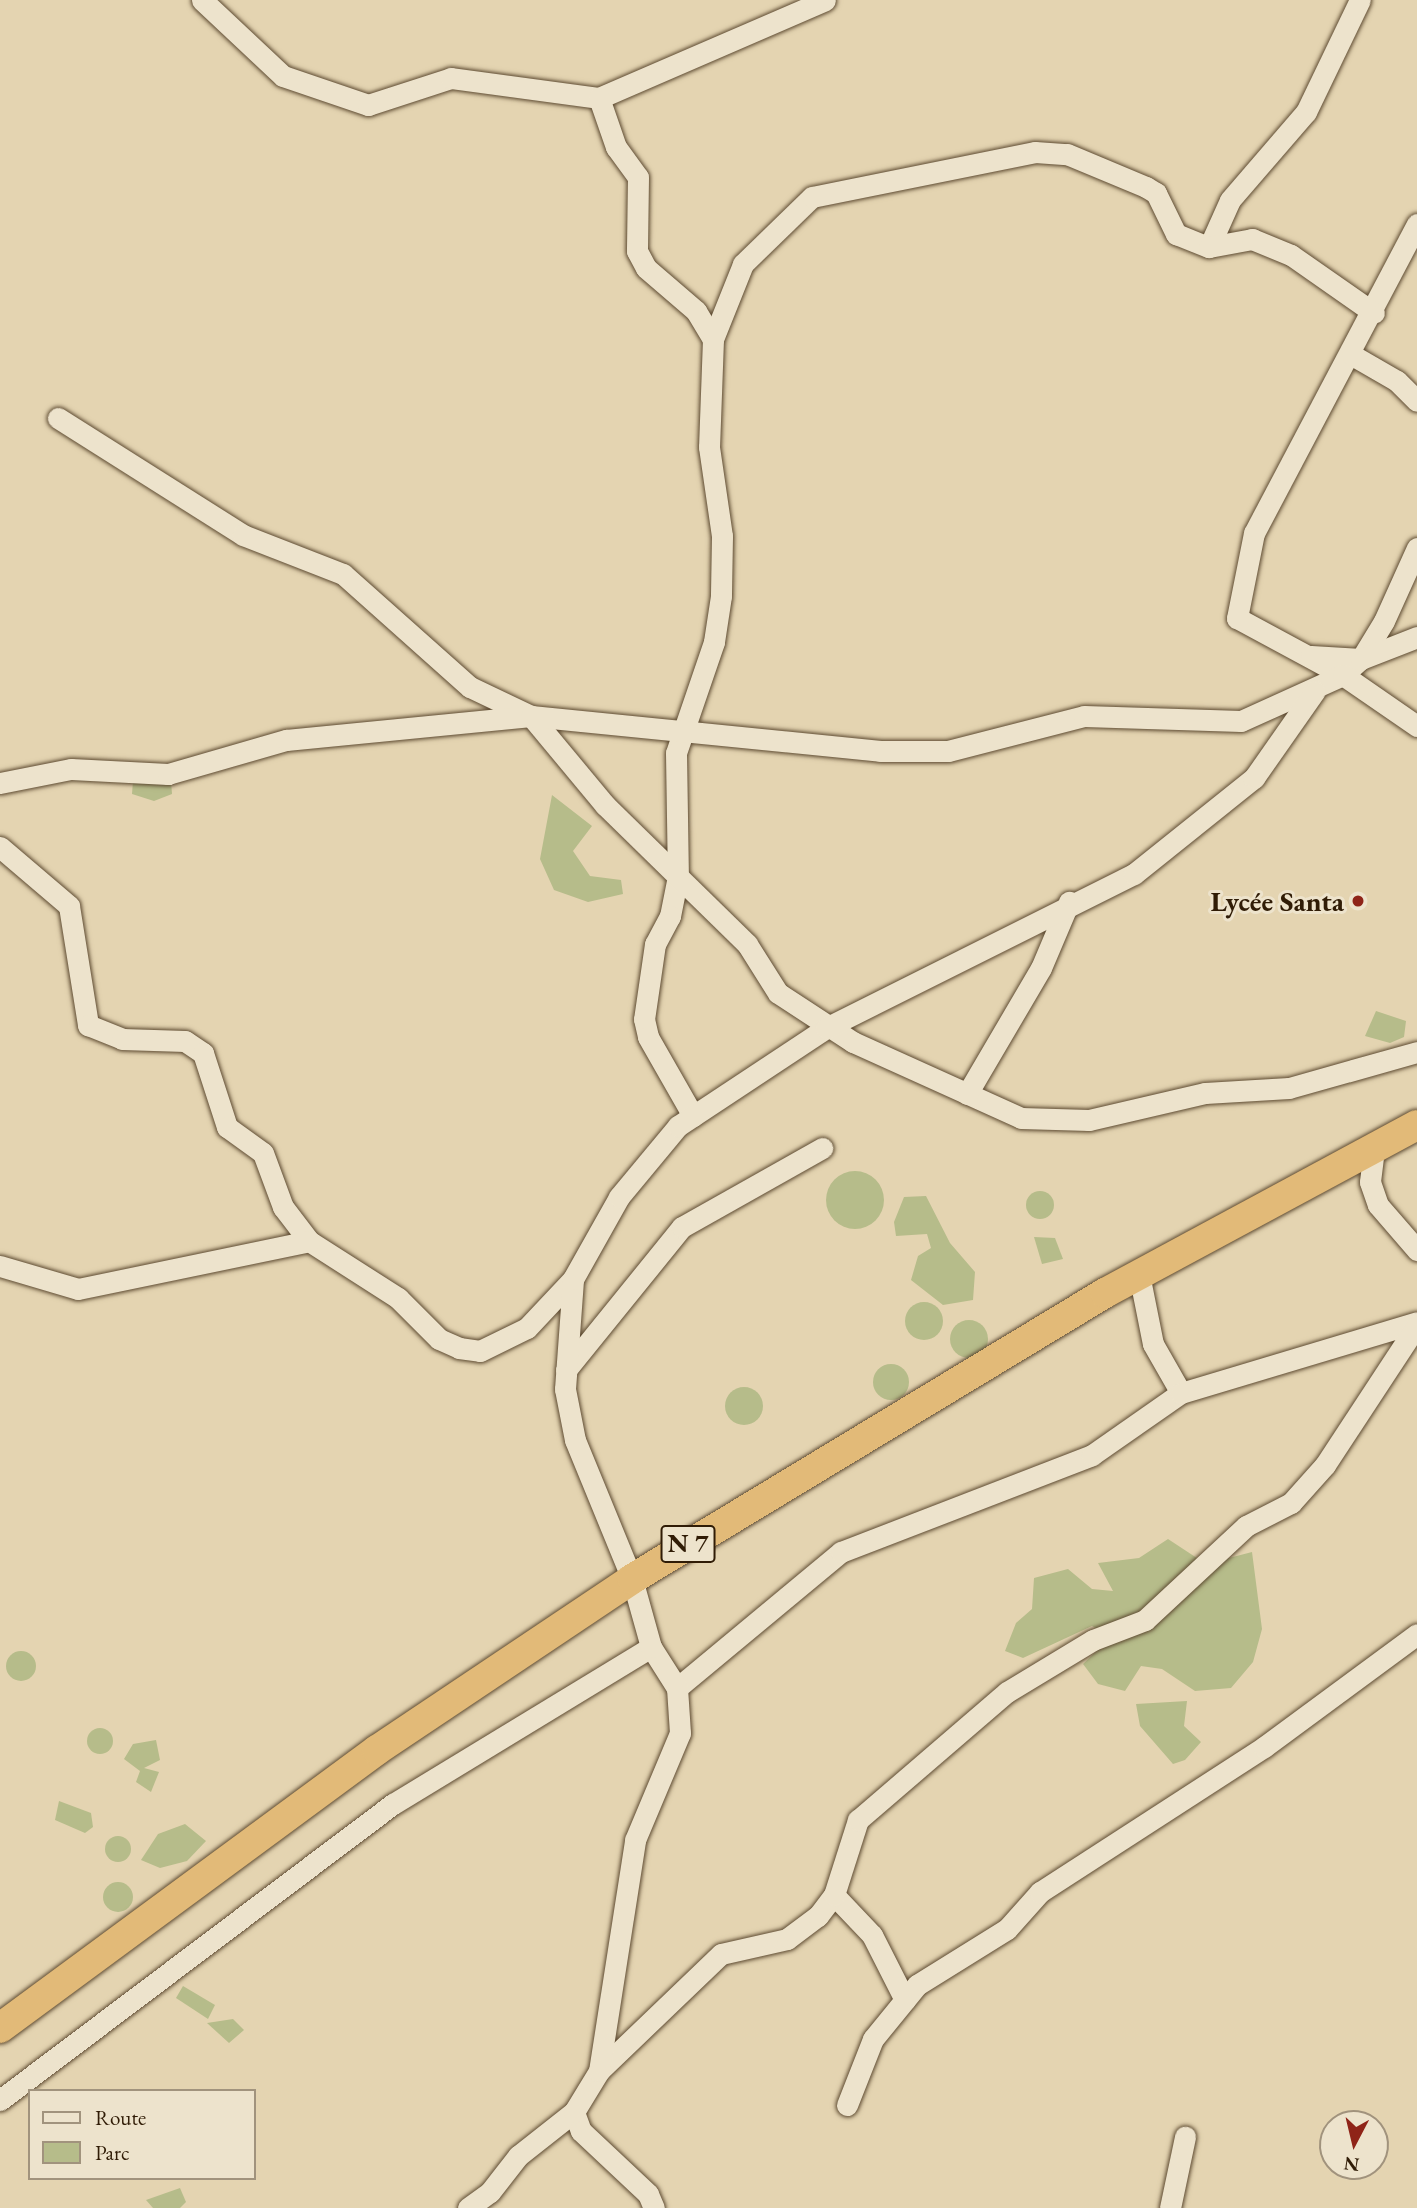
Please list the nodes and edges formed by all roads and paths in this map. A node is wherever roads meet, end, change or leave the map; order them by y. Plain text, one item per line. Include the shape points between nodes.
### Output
1 (202, 0) edge
2 (825, 0) edge
3 (1360, 0) edge
4 (599, 99) junction
5 (1417, 224) edge
6 (1209, 247) junction
7 (1374, 313) junction
8 (713, 339) junction
9 (1352, 355) junction
10 (1417, 401) edge
11 (58, 418) dead end
12 (1417, 548) edge
13 (1417, 637) edge
14 (1304, 656) junction
15 (1361, 659) junction
16 (1343, 675) junction
17 (1315, 691) junction
18 (531, 716) junction
19 (1417, 726) edge
20 (682, 728) junction
21 (0, 783) edge
22 (0, 847) edge
23 (678, 876) junction
24 (1069, 902) junction
25 (826, 1028) junction
26 (1417, 1052) edge
27 (967, 1094) junction
28 (694, 1116) junction
29 (1417, 1125) edge
30 (822, 1147) dead end
31 (1374, 1149) junction
32 (309, 1241) junction
33 (1417, 1250) edge
34 (0, 1266) edge
35 (1139, 1274) junction
36 (572, 1279) junction
37 (1417, 1324) edge
38 (566, 1370) junction
39 (1181, 1393) junction
40 (632, 1579) junction
41 (1417, 1634) edge
42 (651, 1647) junction
43 (677, 1688) junction
44 (834, 1895) junction
45 (905, 2000) junction
46 (0, 2028) edge
47 (599, 2071) junction
48 (0, 2099) edge
49 (847, 2105) dead end
50 (574, 2112) junction
51 (1185, 2137) dead end
52 (1172, 2198) edge
53 (468, 2208) edge
54 (654, 2208) edge
55 (1186, 2208) edge

1 - 4 street via 283,76 368,106 452,78
2 - 4 street
3 - 6 street via 1306,112 1230,200
4 - 8 street via 616,147 638,177 637,251 646,268 696,311
5 - 7 street
6 - 7 street via 1252,239 1292,255
6 - 8 street via 1176,234 1156,193 1146,187 1067,154 1035,152 812,197 743,264
7 - 9 street
8 - 20 street via 709,447 722,536 721,596 714,642
9 - 10 street via 1396,381
9 - 14 street via 1254,533 1237,618
11 - 18 street via 243,535 343,574 470,687
12 - 15 street
13 - 15 street
14 - 15 street
14 - 16 street
15 - 16 street
16 - 17 street
16 - 19 street
17 - 20 street via 1241,721 1084,716 948,751 880,751
17 - 24 street via 1254,778 1214,813 1134,874
18 - 20 street
18 - 21 street via 286,740 168,774 71,769
18 - 23 street via 605,805
20 - 23 street via 676,752
22 - 32 street via 69,906 88,1025 122,1039 185,1041 202,1052 227,1127 263,1153 284,1207
23 - 25 street via 747,944 778,993
23 - 28 street via 670,916 655,944 644,1019 648,1037
24 - 25 street
24 - 27 street via 1041,968
25 - 27 street
25 - 28 street
26 - 27 street via 1289,1088 1205,1093 1089,1120 1021,1118
28 - 36 street via 678,1126 619,1197
29 - 31 highway, N 7
30 - 38 street via 681,1227
31 - 33 street via 1370,1182 1378,1205
31 - 35 highway, N 7
32 - 34 street via 78,1289
32 - 36 street via 398,1298 439,1339 459,1348 480,1351 527,1328
35 - 39 street via 1153,1344
35 - 40 highway, N 7 via 863,1435
36 - 38 street
37 - 39 street
37 - 44 street via 1325,1465 1291,1503 1246,1526 1145,1620 1093,1640 1007,1692 879,1798 858,1820
38 - 40 street via 575,1440
39 - 43 street via 1092,1455 841,1552
40 - 42 street
40 - 46 highway, N 7 via 377,1749
41 - 45 street via 1264,1747 1040,1892 1007,1929 917,1984
42 - 43 street
42 - 48 street via 393,1804
43 - 47 street via 680,1733 635,1840
44 - 45 street via 872,1935
44 - 47 street via 818,1916 787,1939 721,1954 663,2005 634,2043
45 - 49 street via 873,2039
47 - 50 street
50 - 53 street via 518,2156 490,2192
50 - 54 street via 581,2131 648,2194
51 - 52 street
52 - 55 street

